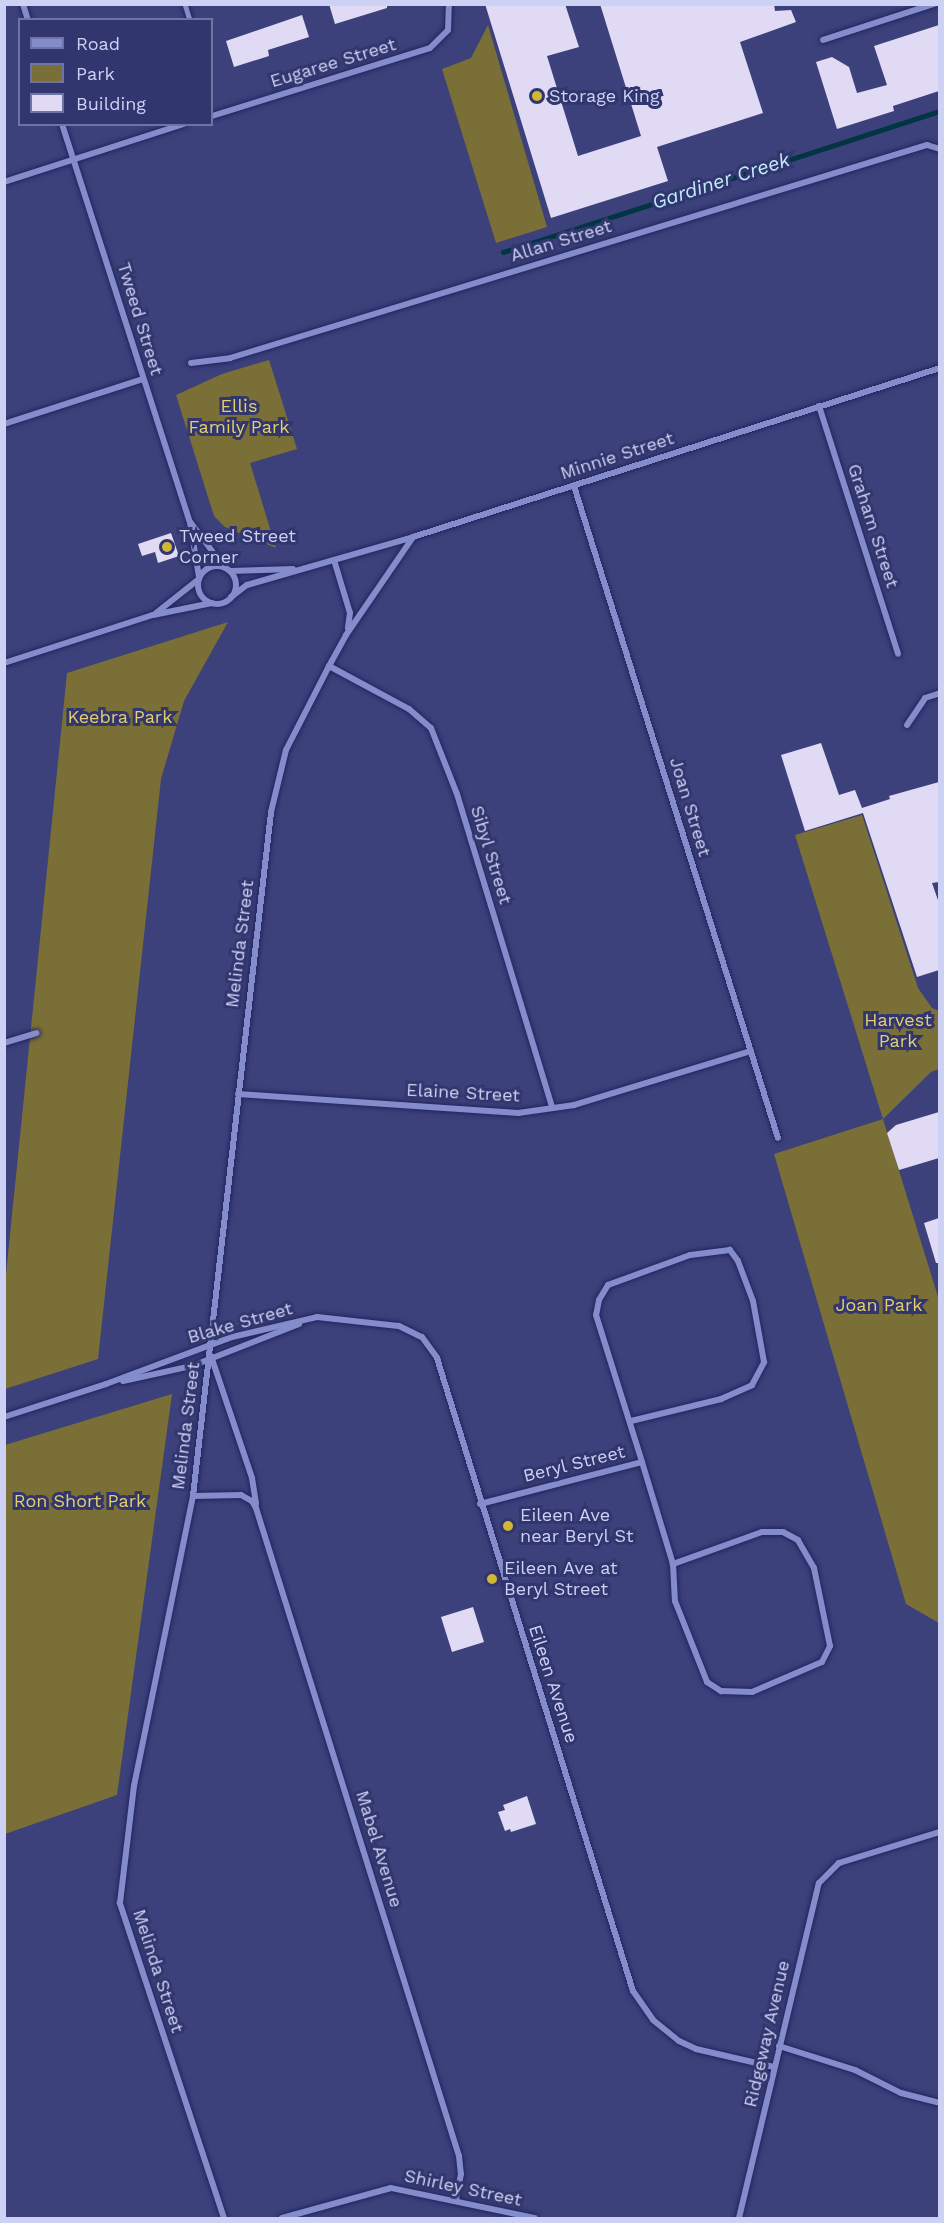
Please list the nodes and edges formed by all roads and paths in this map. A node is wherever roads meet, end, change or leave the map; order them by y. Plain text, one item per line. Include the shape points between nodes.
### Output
1 (449, 4) edge
2 (933, 4) edge
3 (823, 40) dead end
4 (213, 116) edge
5 (64, 126) edge
6 (178, 126) edge
7 (939, 149) edge
8 (74, 159) junction
9 (4, 182) edge
10 (191, 363) dead end
11 (939, 368) edge
12 (142, 379) junction
13 (819, 406) junction
14 (4, 424) edge
15 (574, 486) junction
16 (190, 522) junction
17 (413, 537) junction
18 (334, 560) junction
19 (227, 569) junction
20 (303, 569) junction
21 (199, 578) junction
22 (231, 597) junction
23 (212, 603) junction
24 (153, 615) junction
25 (346, 635) junction
26 (898, 654) dead end
27 (4, 663) edge
28 (329, 666) junction
29 (939, 693) edge
30 (907, 725) dead end
31 (36, 1033) dead end
32 (4, 1043) edge
33 (751, 1051) junction
34 (238, 1094) junction
35 (552, 1107) junction
36 (778, 1138) dead end
37 (313, 1318) junction
38 (211, 1345) junction
39 (211, 1357) junction
40 (106, 1384) junction
41 (4, 1417) edge
42 (631, 1421) junction
43 (642, 1462) junction
44 (193, 1496) junction
45 (480, 1504) junction
46 (256, 1508) junction
47 (673, 1564) junction
48 (939, 1832) edge
49 (779, 2046) junction
50 (774, 2067) junction
51 (939, 2103) edge
52 (456, 2200) junction
53 (515, 2216) edge
54 (224, 2218) edge
55 (282, 2218) edge
56 (535, 2218) edge
57 (739, 2218) edge

1 - 4 street, Eugaree Street via 448,30 430,48
2 - 3 street
5 - 8 street, Tweed Street
6 - 8 street
7 - 10 street, Allan Street via 927,145 230,358
8 - 9 street
8 - 12 street, Tweed Street
11 - 13 street, Minnie Street
12 - 14 street
12 - 16 street, Tweed Street
13 - 15 street, Minnie Street
13 - 26 street, Graham Street
15 - 17 street, Minnie Street
15 - 33 street, Joan Street
16 - 19 street, Tweed Street
16 - 21 street, Tweed Street
17 - 18 street, Minnie Street
17 - 25 street, Melinda Street
18 - 20 street, Minnie Street
18 - 25 street, Melinda Street via 350,613
19 - 20 street, Minnie Street
19 - 21 street via 210,567
19 - 22 street via 236,586
20 - 22 street, Minnie Street via 244,586
21 - 23 street via 200,594
21 - 24 street
22 - 23 street via 222,603
23 - 24 street
24 - 27 street
25 - 28 street, Melinda Street
28 - 34 street, Melinda Street via 286,750 271,812
28 - 35 street, Sibyl Street via 409,709 431,728 457,794
29 - 30 street via 926,698
31 - 32 street
33 - 35 street, Elaine Street via 574,1105
33 - 36 street, Joan Street
34 - 35 street, Elaine Street via 518,1113
34 - 38 street, Melinda Street
37 - 38 street, Blake Street
37 - 39 street, Blake Street
37 - 45 street, Eileen Avenue via 327,1316 399,1326 412,1330 431,1346
38 - 39 street, Melinda Street
38 - 40 street, Blake Street
39 - 40 street, Blake Street via 181,1369
39 - 44 street, Melinda Street
39 - 46 street, Mabel Avenue via 252,1478
40 - 41 street, Blake Street
42 - 42 street via 596,1315 599,1300 608,1285 690,1256 730,1250 753,1302 764,1362 752,1385 721,1399
42 - 43 street
43 - 45 street, Beryl Street
43 - 47 street, Beryl Street
44 - 46 street via 241,1495
44 - 54 street, Melinda Street via 134,1786 120,1903
45 - 50 street, Eileen Avenue via 633,1991 653,2020 679,2041 696,2049
46 - 52 street, Mabel Avenue via 459,2156 461,2174
47 - 47 street, Beryl Street via 675,1601 707,1682 721,1691 752,1692 822,1662 830,1646 814,1568 798,1540 783,1532 762,1532
48 - 49 street, Ridgeway Avenue via 839,1863 819,1883
49 - 50 street, Ridgeway Avenue
49 - 51 street via 855,2070 901,2093
50 - 57 street, Ridgeway Avenue
52 - 53 street, Shirley Street
52 - 55 street, Shirley Street via 391,2188
53 - 56 street, Shirley Street

